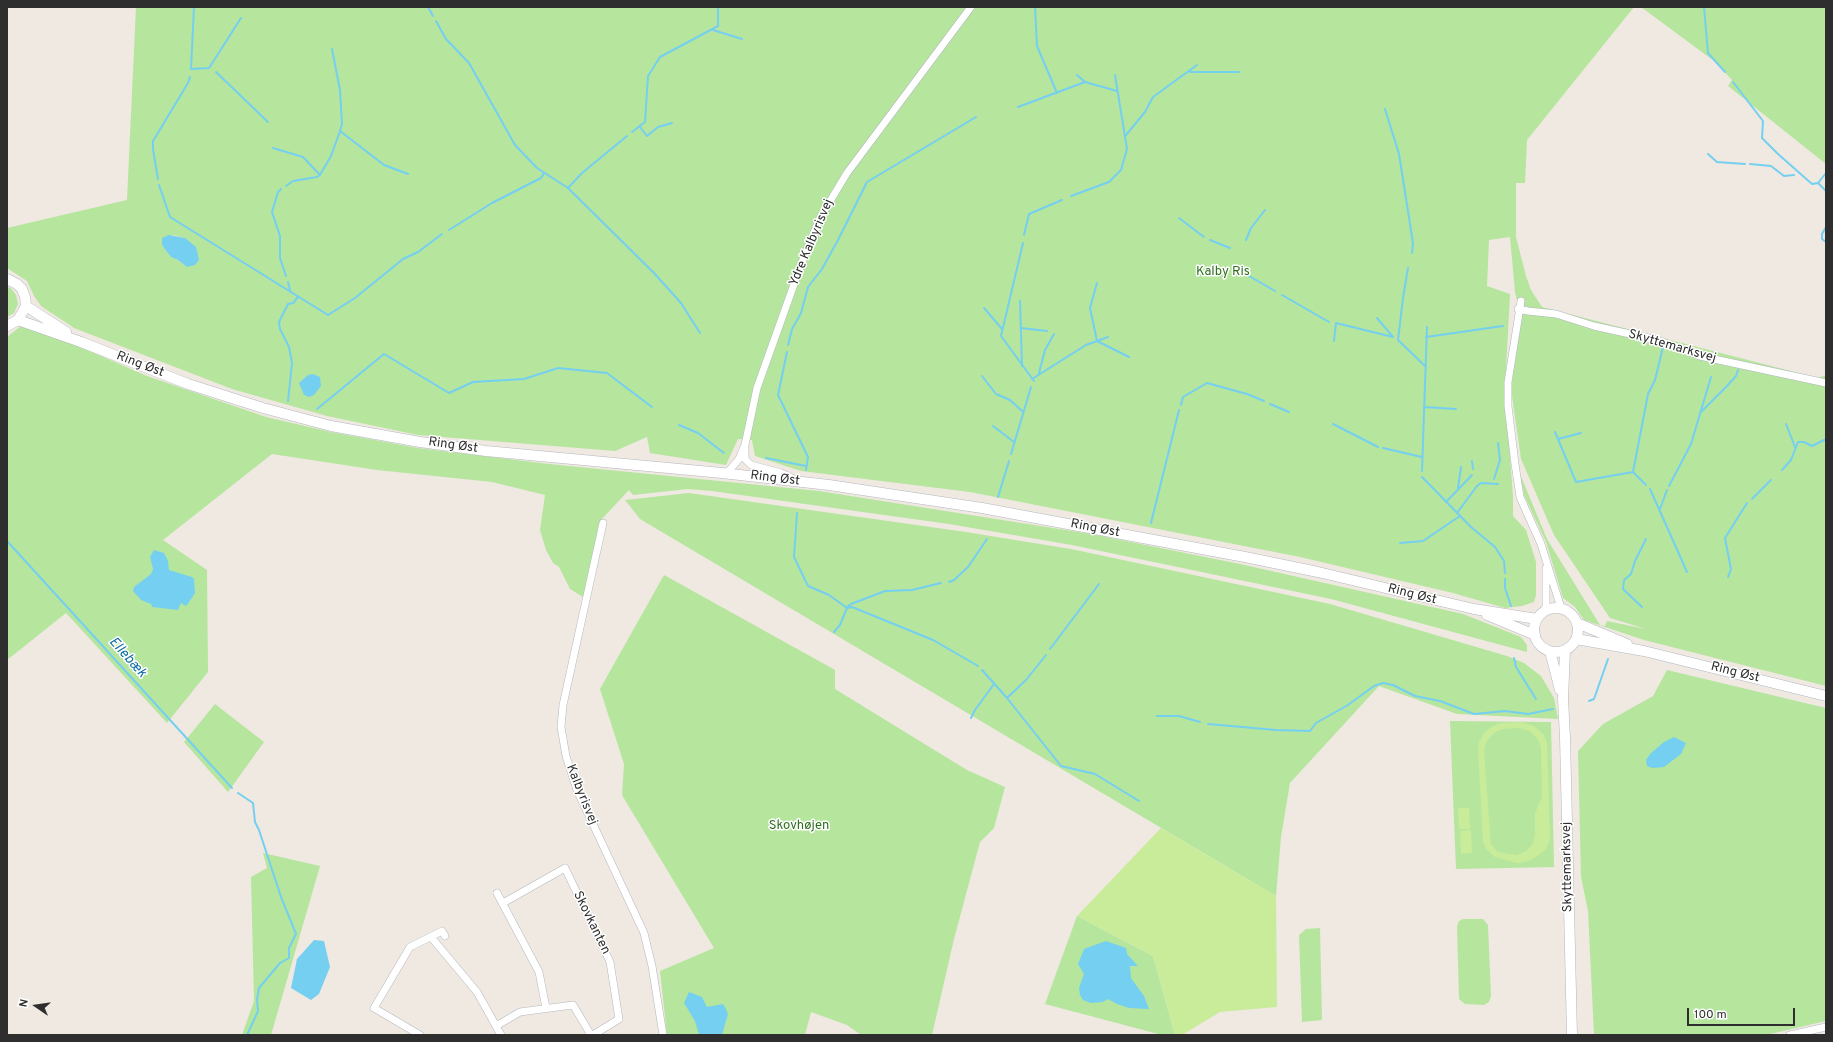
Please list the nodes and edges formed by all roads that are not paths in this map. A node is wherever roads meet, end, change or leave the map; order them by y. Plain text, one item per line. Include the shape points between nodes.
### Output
1 (971, 7) edge
2 (7, 279) edge
3 (1521, 301) dead end
4 (26, 306) junction
5 (1518, 309) junction
6 (18, 320) junction
7 (7, 326) edge
8 (81, 342) junction
9 (1826, 383) edge
10 (745, 445) junction
11 (727, 473) junction
12 (802, 482) junction
13 (603, 523) dead end
14 (1546, 560) junction
15 (1561, 608) junction
16 (1474, 610) junction
17 (1546, 610) junction
18 (1537, 619) junction
19 (1577, 623) junction
20 (1535, 636) junction
21 (1576, 639) junction
22 (1565, 650) junction
23 (1550, 651) junction
24 (1644, 651) junction
25 (1826, 696) edge
26 (1563, 699) junction
27 (497, 893) dead end
28 (503, 903) junction
29 (446, 936) dead end
30 (431, 937) junction
31 (546, 1008) junction
32 (496, 1026) junction
33 (1826, 1027) edge
34 (420, 1035) edge
35 (501, 1035) edge
36 (592, 1035) edge
37 (663, 1035) edge
38 (1572, 1035) edge
39 (1790, 1035) edge

1 - 10 street, Ydre Kalbyrisvej via 847,173 820,218 757,388
2 - 4 main road via 22,289
3 - 5 street
4 - 6 main road
4 - 8 main road, Ring Øst
5 - 9 street, Skyttemarksvej via 1556,314 1594,326 1657,340 1700,356
5 - 14 street via 1508,382 1508,406 1520,497
6 - 7 main road
6 - 8 main road, Ring Øst
8 - 11 main road, Ring Øst via 202,388 331,426 486,451
10 - 11 street, Ydre Kalbyrisvej via 739,459
10 - 12 street, Ydre Kalbyrisvej via 745,459 751,465
11 - 12 main road, Ring Øst
12 - 16 main road, Ring Øst via 982,508 1245,557
13 - 37 street, Kalbyrisvej via 563,705 561,727 566,756 577,790 644,933
14 - 15 street
14 - 17 street
15 - 17 main road
15 - 19 main road via 1568,611
16 - 18 main road, Ring Øst
16 - 20 main road, Ring Øst
17 - 18 main road
18 - 20 main road
19 - 21 main road
19 - 24 main road, Ring Øst
20 - 23 main road via 1540,645
21 - 22 main road
21 - 24 main road, Ring Øst
22 - 23 main road
22 - 26 main road, Skyttemarksvej
23 - 26 main road, Skyttemarksvej
24 - 25 main road, Ring Øst
26 - 38 main road, Skyttemarksvej
27 - 28 street
28 - 31 street via 539,972
28 - 36 street, Skovkanten via 565,868 610,962 619,1019
29 - 30 street via 442,931
30 - 32 street via 477,992
30 - 34 street via 410,948 374,1008
31 - 32 street, Skovkanten via 520,1012
31 - 36 street, Skovkanten via 573,1005
32 - 35 street
33 - 39 street

